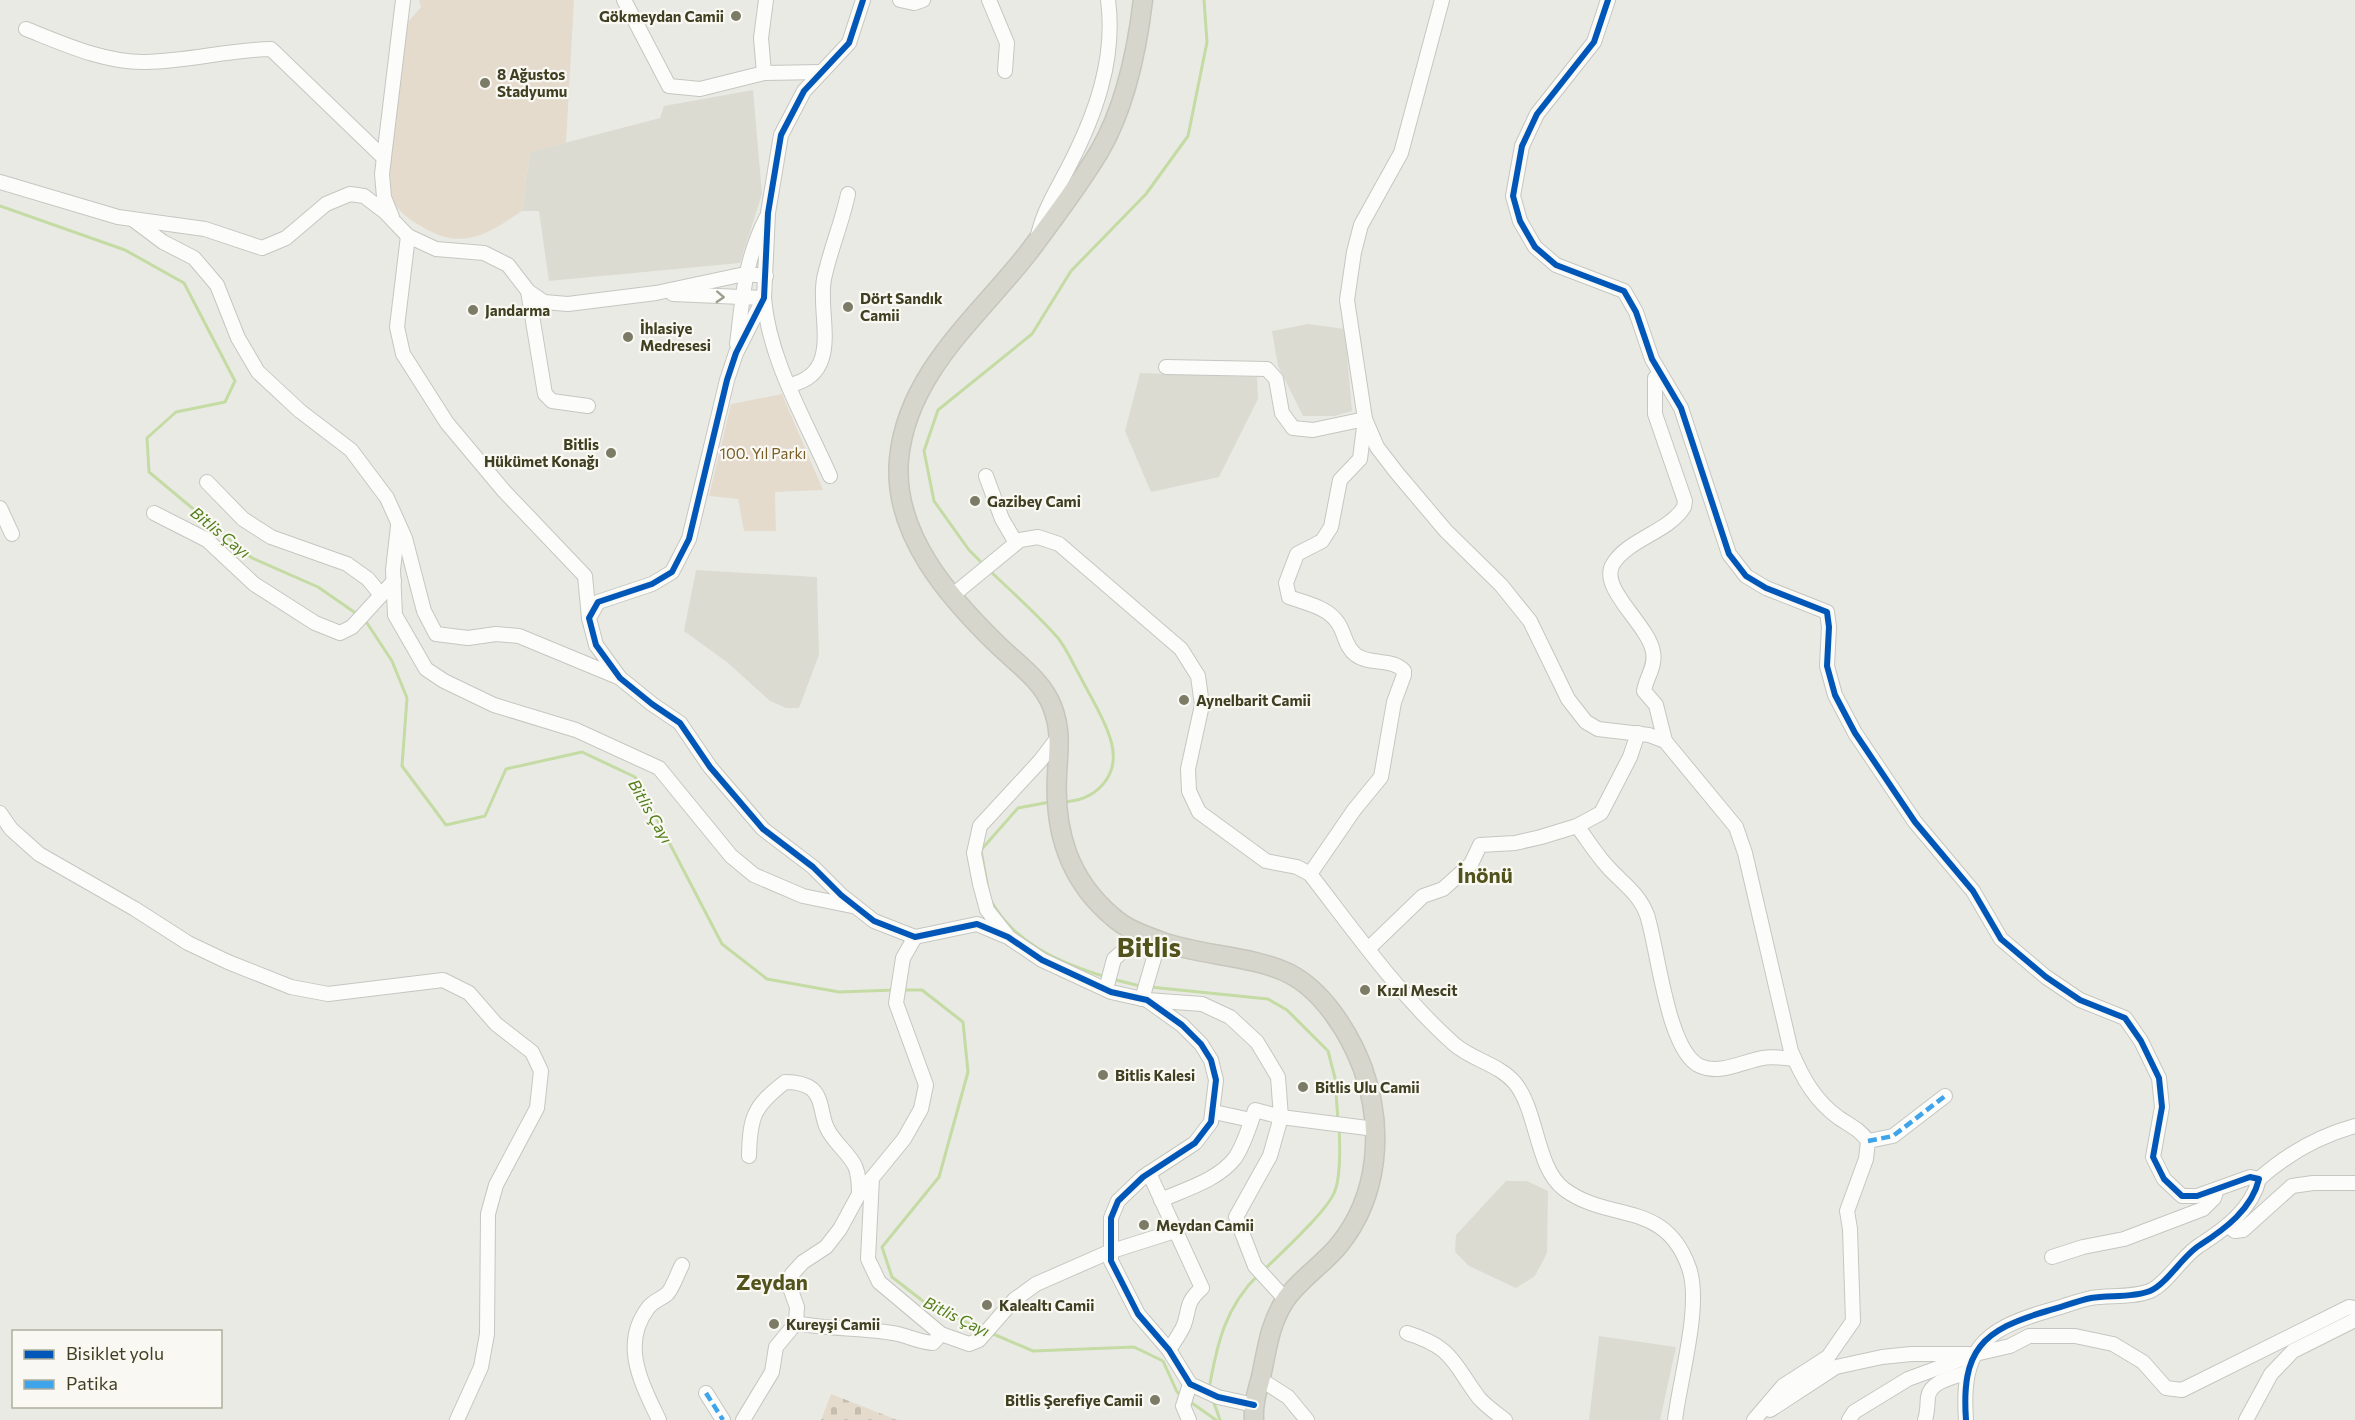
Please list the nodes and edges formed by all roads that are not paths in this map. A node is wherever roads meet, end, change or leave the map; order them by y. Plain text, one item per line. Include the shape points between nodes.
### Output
1 (403, 0) edge
2 (624, 0) edge
3 (766, 0) edge
4 (863, 0) edge
5 (900, 0) edge
6 (923, 0) edge
7 (989, 0) edge
8 (1108, 0) edge
9 (1143, 0) edge
10 (1442, 0) edge
11 (1608, 0) edge
12 (26, 29) dead end
13 (1005, 71) dead end
14 (822, 72) junction
15 (764, 73) junction
16 (384, 158) junction
17 (0, 182) edge
18 (848, 194) dead end
19 (768, 213) junction
20 (133, 220) junction
21 (395, 222) junction
22 (408, 236) junction
23 (1036, 242) junction
24 (745, 274) junction
25 (766, 276) junction
26 (528, 291) junction
27 (656, 293) junction
28 (743, 298) junction
29 (764, 298) junction
30 (736, 353) junction
31 (1166, 367) dead end
32 (1660, 373) junction
33 (790, 385) junction
34 (588, 406) dead end
35 (1365, 419) junction
36 (830, 476) dead end
37 (986, 476) dead end
38 (207, 482) dead end
39 (0, 508) edge
40 (154, 513) dead end
41 (398, 523) junction
42 (12, 534) dead end
43 (1016, 543) junction
44 (394, 581) junction
45 (381, 595) junction
46 (953, 595) junction
47 (589, 618) junction
48 (620, 678) junction
49 (1638, 733) junction
50 (1059, 736) junction
51 (1665, 741) junction
52 (0, 813) edge
53 (1577, 826) junction
54 (1310, 874) junction
55 (854, 906) junction
56 (915, 937) junction
57 (1008, 937) junction
58 (1151, 938) junction
59 (1368, 949) junction
60 (1107, 982) junction
61 (1145, 993) junction
62 (1794, 1059) junction
63 (1945, 1096) dead end
64 (1214, 1112) junction
65 (1281, 1118) junction
66 (1251, 1120) junction
67 (2355, 1126) edge
68 (1375, 1129) junction
69 (1868, 1141) junction
70 (749, 1156) dead end
71 (1149, 1173) junction
72 (872, 1178) junction
73 (2259, 1179) junction
74 (2355, 1183) edge
75 (2217, 1189) junction
76 (859, 1194) junction
77 (1161, 1200) junction
78 (2228, 1227) junction
79 (1175, 1231) junction
80 (1109, 1252) junction
81 (2052, 1257) dead end
82 (682, 1265) dead end
83 (1286, 1299) junction
84 (2355, 1308) edge
85 (2355, 1320) edge
86 (796, 1323) junction
87 (1407, 1333) dead end
88 (941, 1334) junction
89 (1169, 1350) junction
90 (1975, 1354) junction
91 (1966, 1373) junction
92 (1260, 1379) junction
93 (1194, 1388) junction
94 (706, 1394) dead end
95 (1254, 1412) edge
96 (1756, 1419) edge
97 (458, 1420) edge
98 (659, 1420) edge
99 (723, 1420) edge
100 (743, 1420) edge
101 (1189, 1420) edge
102 (1307, 1420) edge
103 (1505, 1420) edge
104 (1675, 1420) edge
105 (1848, 1420) edge
106 (1925, 1420) edge
107 (1966, 1420) edge
108 (2246, 1420) edge

1 - 16 street
2 - 15 street via 669,86 700,89
3 - 15 street via 761,38
4 - 14 street via 849,43
5 - 6 street
7 - 13 street via 1006,43
8 - 23 street via 1109,57 1094,113 1044,212
9 - 23 main road via 1127,80 1105,139
10 - 35 street via 1401,153 1361,225 1353,252 1347,300
11 - 32 street via 1594,42 1537,114 1522,146 1513,196 1520,221 1535,247 1556,265 1624,291
12 - 16 street via 90,54 145,63 271,49
14 - 15 street
14 - 19 street via 804,91 781,135
16 - 21 street via 384,197
17 - 20 street
18 - 33 street via 824,279 826,336 818,366 809,378
19 - 24 street
19 - 25 street
20 - 21 street via 206,229 262,248 286,238 326,204 350,194 364,196
20 - 41 street via 194,258 217,285 238,338 258,372 351,450 387,498
21 - 22 street
22 - 26 street via 436,249 484,253 508,265
22 - 47 street via 397,327 403,354 447,423 504,491 585,576
23 - 46 main road via 934,364 918,391 901,441 900,496 908,521 932,569
24 - 25 street
24 - 27 street
24 - 28 street
25 - 29 street
26 - 27 street via 544,302 568,304
26 - 34 street via 545,394 552,401
27 -> 28 street
28 - 29 street
28 - 30 street
29 - 30 street
29 - 33 street via 766,322
30 - 47 street via 689,538 672,572 651,584 598,602
31 - 35 street via 1268,369 1276,379 1282,413 1293,428 1313,430
32 - 51 street via 1655,378 1655,414 1684,507 1618,558 1610,576 1611,585 1653,649 1644,691 1656,705
32 - 75 street via 1681,408 1729,554 1746,576 1766,588 1827,612 1827,666 1835,695 1855,733 1916,822 1973,891 2001,939 2080,1000 2125,1018 2141,1041 2159,1078 2162,1107 2153,1157 2164,1179 2182,1196
33 - 36 street
35 - 49 street via 1377,447 1397,473 1530,621 1568,699 1586,722 1598,729
35 - 54 street via 1360,459 1340,480 1331,526 1322,541 1297,554 1286,583 1289,597 1327,611 1338,622 1358,657 1397,665 1404,675 1394,702 1381,777
37 - 43 street
38 - 45 street via 243,519 271,537 347,564 368,579
39 - 42 street
40 - 45 street via 207,540 254,584 315,623 340,633 352,627
41 - 44 street
41 - 48 street via 424,611 436,634 468,638 519,636
43 - 46 street
43 - 54 street via 1038,537 1059,544 1181,649 1198,676 1202,705 1188,769 1189,791 1199,812 1266,861 1297,867
44 - 45 street
44 - 55 street via 395,615 426,669 494,705 576,730 658,768 731,856 754,874 803,896
46 - 50 main road via 1040,685 1053,708
47 - 48 street via 596,645
48 - 55 street via 680,723 710,767 763,829 813,867
49 - 51 street
49 - 53 street via 1630,757 1600,813
50 - 57 street via 980,826 974,853 984,901
50 - 58 main road via 1058,817 1065,851 1083,886 1117,921
51 - 62 street via 1736,827
52 - 97 street via 11,829 39,854 188,943 228,962 291,987 328,994 443,980 469,993 496,1024 532,1052 541,1071 537,1108 496,1185 488,1214 487,1334 481,1367
53 - 59 street via 1515,843 1480,845 1471,864 1443,889 1423,896
53 - 62 street via 1606,865 1637,894 1647,915 1659,977 1678,1041 1689,1056 1701,1066 1723,1069 1765,1057
54 - 59 street
55 - 56 street via 874,921
56 - 57 street via 977,924
56 - 72 street via 898,975 896,1003 926,1085 921,1109
57 - 60 street via 1042,960
58 - 60 street via 1114,959
58 - 61 street
58 - 68 main road via 1177,949 1287,973 1316,994 1335,1018 1363,1069
59 - 104 street via 1456,1046 1495,1067 1514,1083 1527,1105 1548,1167 1563,1188 1591,1204 1635,1214 1659,1225 1677,1245 1694,1287
60 - 61 street
61 - 64 street via 1182,1025 1211,1060 1216,1080
61 - 65 street via 1202,1004 1230,1017 1257,1042 1278,1077
62 - 69 street via 1819,1100 1858,1128
63 - 69 street via 1893,1136
64 - 66 street
64 - 71 street via 1195,1143
65 - 66 street via 1256,1110
65 - 68 street
65 - 83 street via 1270,1156 1236,1217 1255,1266
66 - 77 street via 1236,1156 1226,1167
67 - 73 street via 2330,1133 2278,1162
68 - 83 main road via 1377,1149 1360,1215 1339,1246
69 - 96 street via 1866,1159 1847,1211 1853,1321 1828,1357 1783,1386
70 - 76 street via 750,1127 758,1107 785,1082 798,1082 813,1090 837,1146 854,1163
71 - 77 street
71 - 80 street via 1118,1201 1111,1218
72 - 76 street
72 - 88 street via 868,1259 879,1282
73 - 75 street via 2250,1177
73 - 78 street via 2256,1193
74 - 78 street via 2292,1186 2242,1230
75 - 81 street via 2203,1209 2124,1239
76 - 86 street via 826,1247 792,1274 789,1285 797,1307
77 - 79 street
78 - 90 street via 2192,1250 2152,1290 2091,1298 2030,1316 2000,1328 1985,1339
79 - 80 street
79 - 89 street via 1202,1288 1186,1310 1184,1324
80 - 88 street via 1036,1284 1014,1300 979,1340 969,1344
80 - 89 street via 1138,1314
82 - 98 street via 668,1294 648,1308 634,1339 633,1354 640,1380
83 - 92 main road via 1267,1337
84 - 90 street via 2349,1307 2182,1390 2166,1388 2143,1362 2113,1344 2075,1336 2029,1336 2010,1346
85 - 108 street via 2293,1351 2271,1374
86 - 88 street via 898,1334 918,1342 933,1343
86 - 100 street via 776,1347 772,1372
87 - 103 street via 1443,1348 1481,1400
89 - 93 street
90 - 91 street
90 - 96 street via 1911,1354 1836,1367
90 - 105 street via 1908,1379 1854,1412
91 - 106 street via 1934,1384 1928,1394
91 - 107 street
92 - 95 main road
92 - 102 street via 1288,1397
93 - 95 street
93 - 101 street via 1183,1406
94 - 99 street

